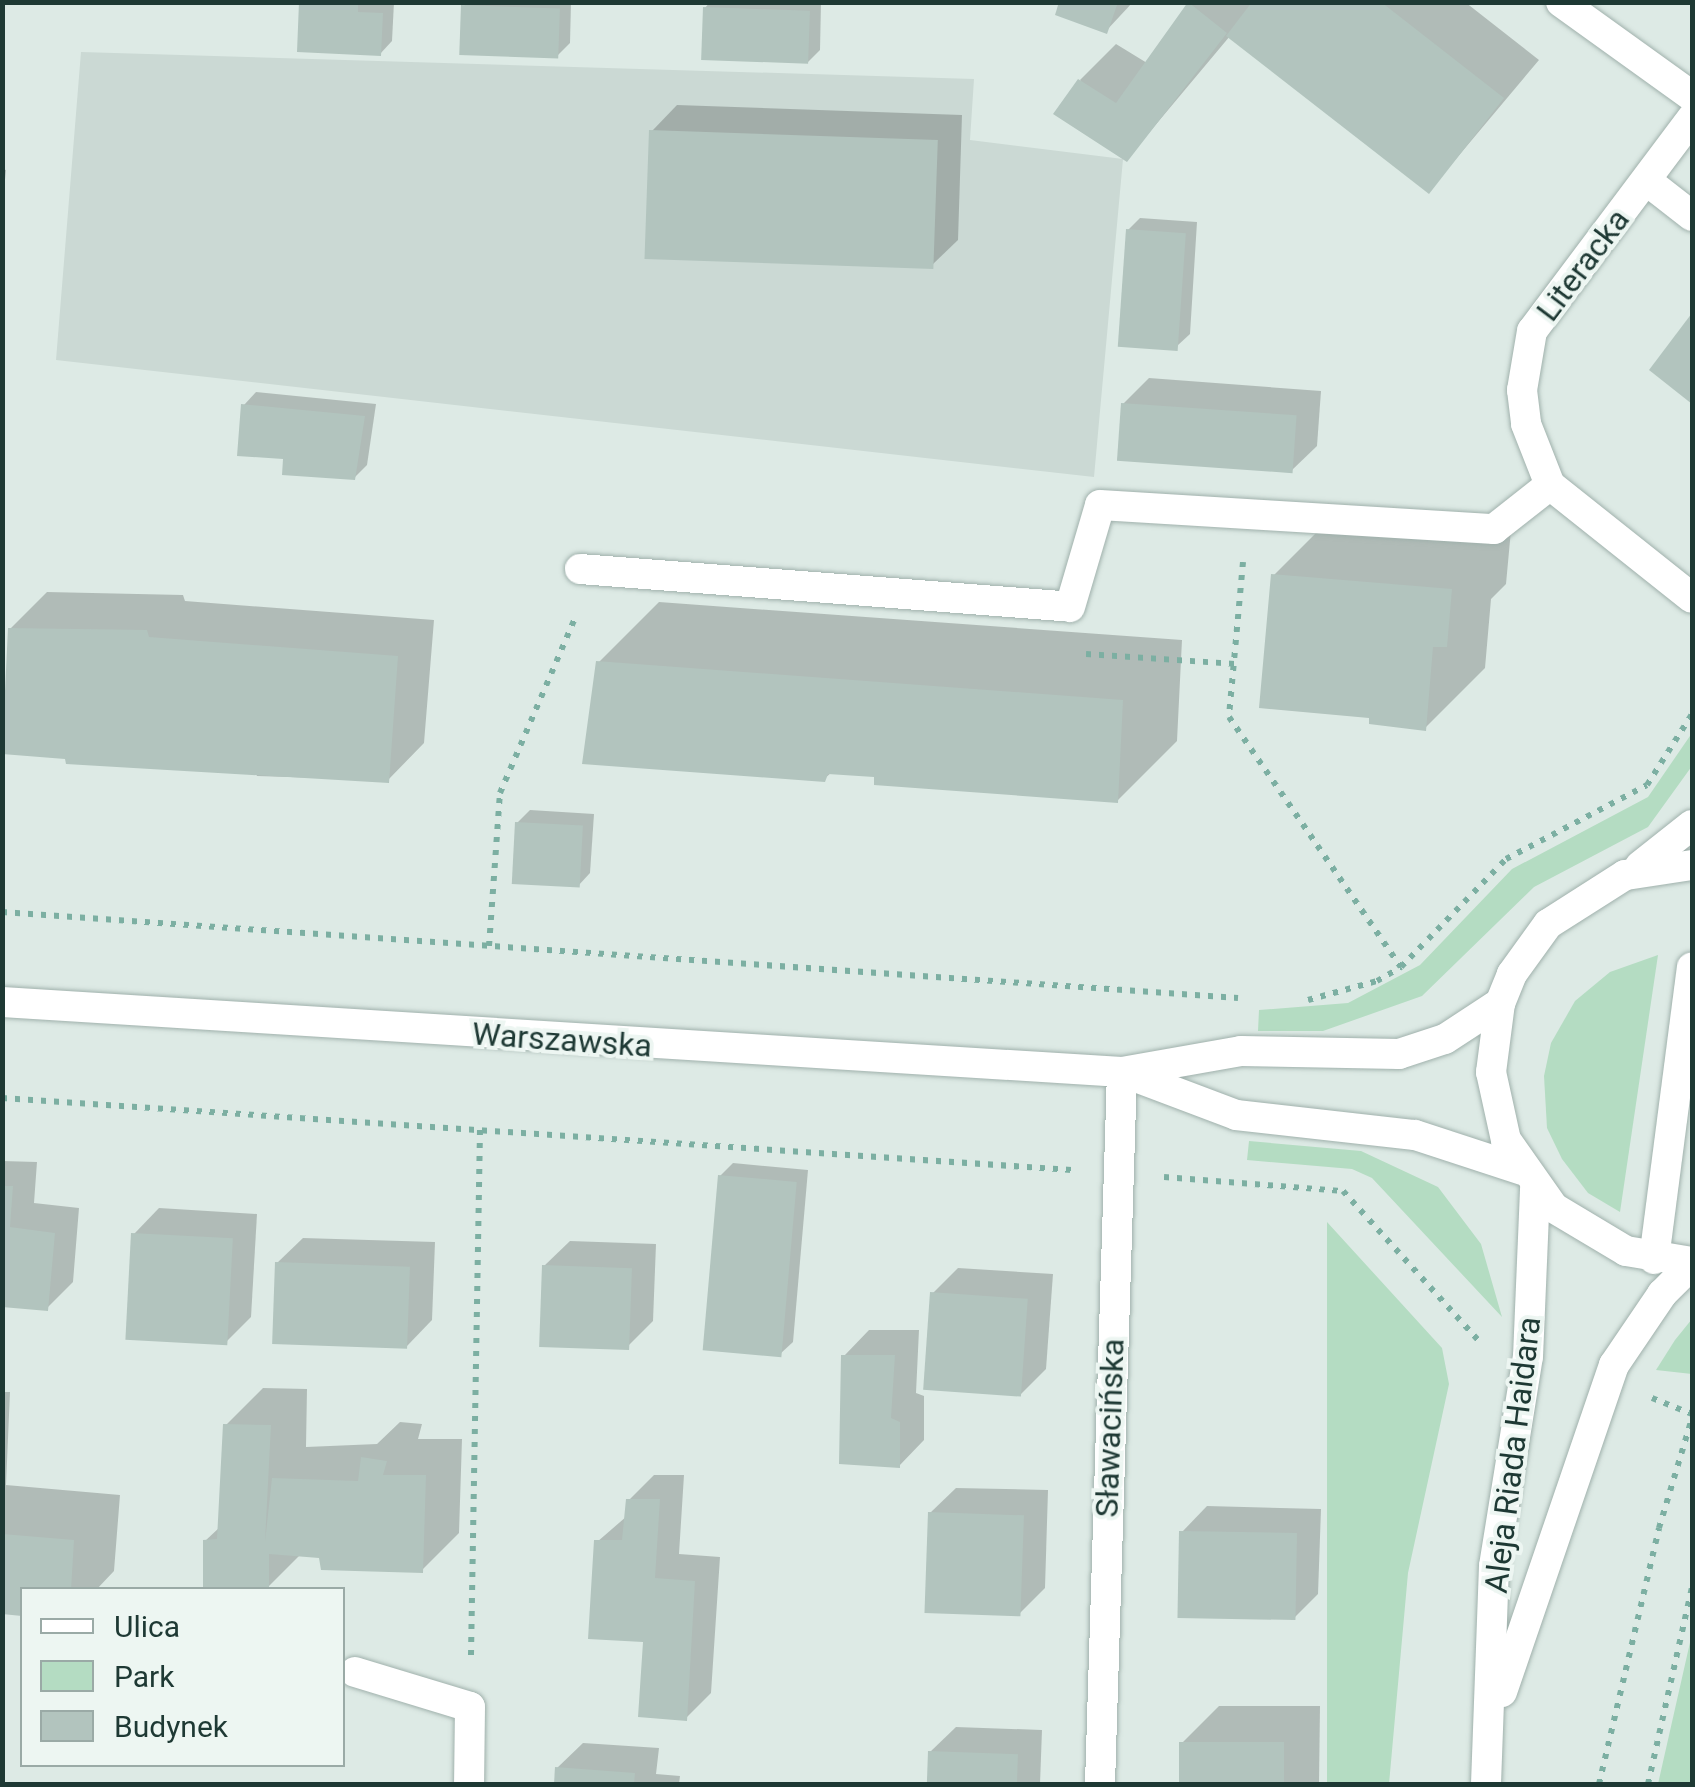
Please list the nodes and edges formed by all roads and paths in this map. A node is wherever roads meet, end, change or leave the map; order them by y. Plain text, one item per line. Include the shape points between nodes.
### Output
1 (1561, 2) edge
2 (1692, 96) edge
3 (1692, 118) edge
4 (1647, 182) junction
5 (1692, 216) edge
6 (1550, 485) junction
7 (1247, 514) junction
8 (580, 569) dead end
9 (1692, 598) edge
10 (590, 619) dead end
11 (1078, 653) dead end
12 (1235, 664) junction
13 (1692, 714) edge
14 (1692, 825) edge
15 (1692, 865) edge
16 (1625, 876) junction
17 (2, 912) edge
18 (489, 946) junction
19 (1400, 967) junction
20 (1692, 967) edge
21 (2, 1002) edge
22 (1299, 1002) dead end
23 (1500, 1003) junction
24 (1241, 1052) junction
25 (1122, 1072) junction
26 (2, 1098) edge
27 (1236, 1115) junction
28 (480, 1129) junction
29 (1117, 1174) junction
30 (1529, 1179) junction
31 (1231, 1181) junction
32 (1654, 1259) junction
33 (1692, 1263) edge
34 (1486, 1343) dead end
35 (1692, 1418) edge
36 (1692, 1586) edge
37 (355, 1672) dead end
38 (470, 1707) junction
39 (1492, 1723) junction
40 (469, 1784) edge
41 (1100, 1784) edge
42 (1486, 1784) edge
43 (1599, 1784) edge
44 (1648, 1784) edge

1 - 2 street
3 - 4 street, Literacka
4 - 5 street
4 - 6 street, Literacka via 1532,332 1522,390 1526,424
6 - 7 street via 1494,529
6 - 9 street
7 - 8 street via 1100,505 1070,607
7 - 12 path
10 - 18 path via 571,618 500,794
11 - 12 path
12 - 19 path via 1230,717
13 - 19 path via 1647,785 1506,859
14 - 16 street
15 - 16 street
16 - 23 street via 1548,924
17 - 18 path
18 - 24 path via 1245,998
19 - 22 path via 1377,981
20 - 32 street
21 - 25 street, Warszawska
23 - 24 street, Warszawska via 1445,1038 1398,1054
23 - 30 street via 1491,1072 1501,1123
24 - 25 street, Warszawska
25 - 27 street, Warszawska
25 - 29 street, Sławacińska
26 - 28 path
27 - 30 street, Warszawska via 1414,1134
27 - 31 path
28 - 29 path
28 - 38 path
29 - 31 path
29 - 41 street, Sławacińska
30 - 32 street via 1576,1226
30 - 39 street, Aleja Riada Haidara via 1528,1357 1494,1566
31 - 34 path via 1342,1191 1470,1338
32 - 33 street
33 - 39 street, Aleja Riada Haidara via 1614,1364
35 - 43 path
36 - 44 path
37 - 38 street
38 - 40 street
39 - 42 street, Aleja Riada Haidara

